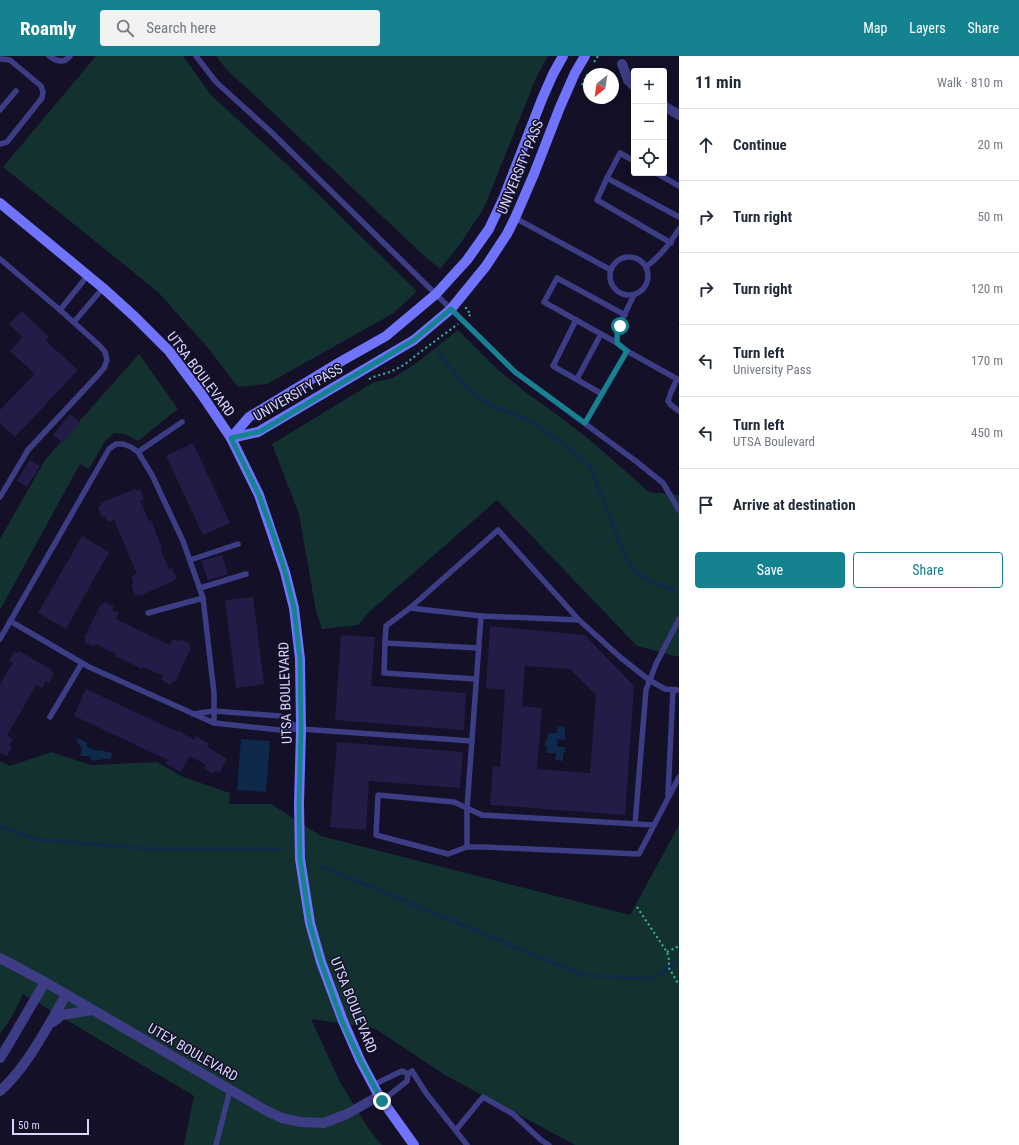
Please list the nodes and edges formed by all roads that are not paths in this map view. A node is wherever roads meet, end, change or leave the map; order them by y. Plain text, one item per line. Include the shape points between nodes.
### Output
1 (49, 56) edge
2 (70, 56) edge
3 (196, 56) edge
4 (563, 56) edge
5 (585, 56) edge
6 (0, 59) edge
7 (622, 64) dead end
8 (631, 83) edge
9 (16, 91) dead end
10 (667, 108) edge
11 (0, 110) edge
12 (679, 115) edge
13 (0, 144) edge
14 (631, 159) edge
15 (661, 176) edge
16 (607, 178) junction
17 (679, 186) edge
18 (1, 207) edge
19 (679, 217) edge
20 (516, 218) junction
21 (679, 229) edge
22 (671, 242) junction
23 (0, 259) edge
24 (646, 267) junction
25 (611, 270) junction
26 (88, 275) junction
27 (103, 288) junction
28 (436, 294) junction
29 (634, 295) junction
30 (451, 309) junction
31 (60, 310) junction
32 (625, 315) junction
33 (576, 320) junction
34 (74, 322) junction
35 (601, 334) junction
36 (617, 343) junction
37 (627, 351) junction
38 (577, 379) junction
39 (678, 380) edge
40 (602, 394) junction
41 (679, 411) edge
42 (182, 422) dead end
43 (585, 423) junction
44 (231, 438) junction
45 (138, 452) junction
46 (0, 498) edge
47 (679, 510) edge
48 (238, 544) dead end
49 (190, 560) junction
50 (246, 574) dead end
51 (200, 588) junction
52 (203, 598) junction
53 (410, 608) junction
54 (148, 613) dead end
55 (481, 616) junction
56 (679, 619) edge
57 (579, 620) junction
58 (10, 621) junction
59 (0, 639) edge
60 (385, 643) junction
61 (479, 648) junction
62 (82, 662) junction
63 (476, 679) junction
64 (649, 680) junction
65 (676, 690) edge
66 (214, 711) junction
67 (190, 714) junction
68 (50, 717) dead end
69 (214, 724) junction
70 (301, 729) junction
71 (472, 741) junction
72 (679, 777) edge
73 (668, 798) junction
74 (467, 808) junction
75 (635, 824) junction
76 (654, 825) junction
77 (466, 847) junction
78 (0, 958) edge
79 (44, 982) junction
80 (66, 995) junction
81 (92, 1010) junction
82 (47, 1028) junction
83 (0, 1058) edge
84 (408, 1074) junction
85 (373, 1085) junction
86 (230, 1090) junction
87 (0, 1091) edge
88 (380, 1099) junction
89 (456, 1130) junction
90 (216, 1145) edge
91 (414, 1145) edge
92 (467, 1145) edge
93 (550, 1145) edge

1 - 2 lane via 61,61
3 - 28 lane via 216,82
4 - 28 street, UNIVERSITY PASS via 542,99 489,229 467,260
5 - 20 street, UNIVERSITY PASS via 560,107
6 - 13 lane via 10,60 41,86 43,92 42,98 7,142
7 - 8 street
9 - 11 lane
10 - 12 street
14 - 16 lane via 620,153
15 - 17 lane
16 - 19 lane
16 - 22 lane via 597,200
18 - 26 street, UTSA BOULEVARD
20 - 25 lane
20 - 30 street, UNIVERSITY PASS via 486,266
21 - 22 lane
22 - 24 lane
23 - 31 lane
24 - 25 lane via 639,260 626,257 614,264
24 - 29 lane via 648,283 640,293
25 - 29 lane via 610,282 617,292 628,296
26 - 27 street, UTSA BOULEVARD
26 - 31 lane
27 - 34 lane
27 - 44 street, UTSA BOULEVARD via 169,352
28 - 30 lane
28 - 44 street, UNIVERSITY PASS via 386,336 248,417
29 - 32 lane
30 - 43 lane via 515,372
30 - 44 street, UNIVERSITY PASS via 414,340 261,431
31 - 34 lane
32 - 33 lane via 557,278 544,302
32 - 36 lane via 617,334
33 - 35 lane
33 - 38 lane via 553,366
34 - 46 lane via 105,352 107,360 104,368 28,450
35 - 36 lane
35 - 38 lane
36 - 37 lane
37 - 39 lane
37 - 40 lane
38 - 40 lane
39 - 41 lane via 668,401
40 - 43 lane
42 - 45 lane
43 - 47 lane via 663,483
44 - 70 street, UTSA BOULEVARD via 259,495 285,572 294,608 300,659
45 - 49 lane via 152,475
45 - 58 lane via 123,444 116,444 109,449
48 - 49 lane
49 - 51 lane
50 - 51 lane
51 - 52 lane
52 - 54 lane
52 - 66 lane
53 - 55 lane
53 - 57 lane via 498,530
53 - 60 lane via 386,626
55 - 57 lane
55 - 61 lane
56 - 64 lane
57 - 64 lane
58 - 59 lane
58 - 62 lane
60 - 61 lane
60 - 63 lane via 384,673
61 - 63 lane
62 - 67 lane
62 - 68 lane
63 - 71 lane
64 - 65 lane via 665,689
64 - 75 lane via 646,690
65 - 73 lane
66 - 67 lane
66 - 69 lane
66 - 70 lane via 280,716
67 - 69 lane
69 - 70 lane via 280,730
70 - 71 lane
70 - 85 street, UTSA BOULEVARD via 300,859 310,924 342,1021
71 - 74 lane
72 - 73 lane
73 - 76 lane
74 - 75 lane via 482,815
74 - 77 lane
74 - 77 lane via 454,802 378,795 376,835 448,854
75 - 76 lane
76 - 77 lane via 639,854
78 - 79 street, UTEX BOULEVARD
79 - 80 street, UTEX BOULEVARD
79 - 83 street
80 - 81 street, UTEX BOULEVARD
80 - 82 street
81 - 82 street via 62,1014
81 - 86 street, UTEX BOULEVARD
82 - 87 street via 33,1052
84 - 85 lane via 402,1070
84 - 88 lane via 407,1081
84 - 89 lane via 412,1071
85 - 88 street, UTSA BOULEVARD
86 - 88 street, UTEX BOULEVARD via 282,1118 300,1122 324,1123
86 - 90 lane
88 - 91 street, UTSA BOULEVARD
89 - 92 lane
89 - 93 lane via 483,1097 513,1114

